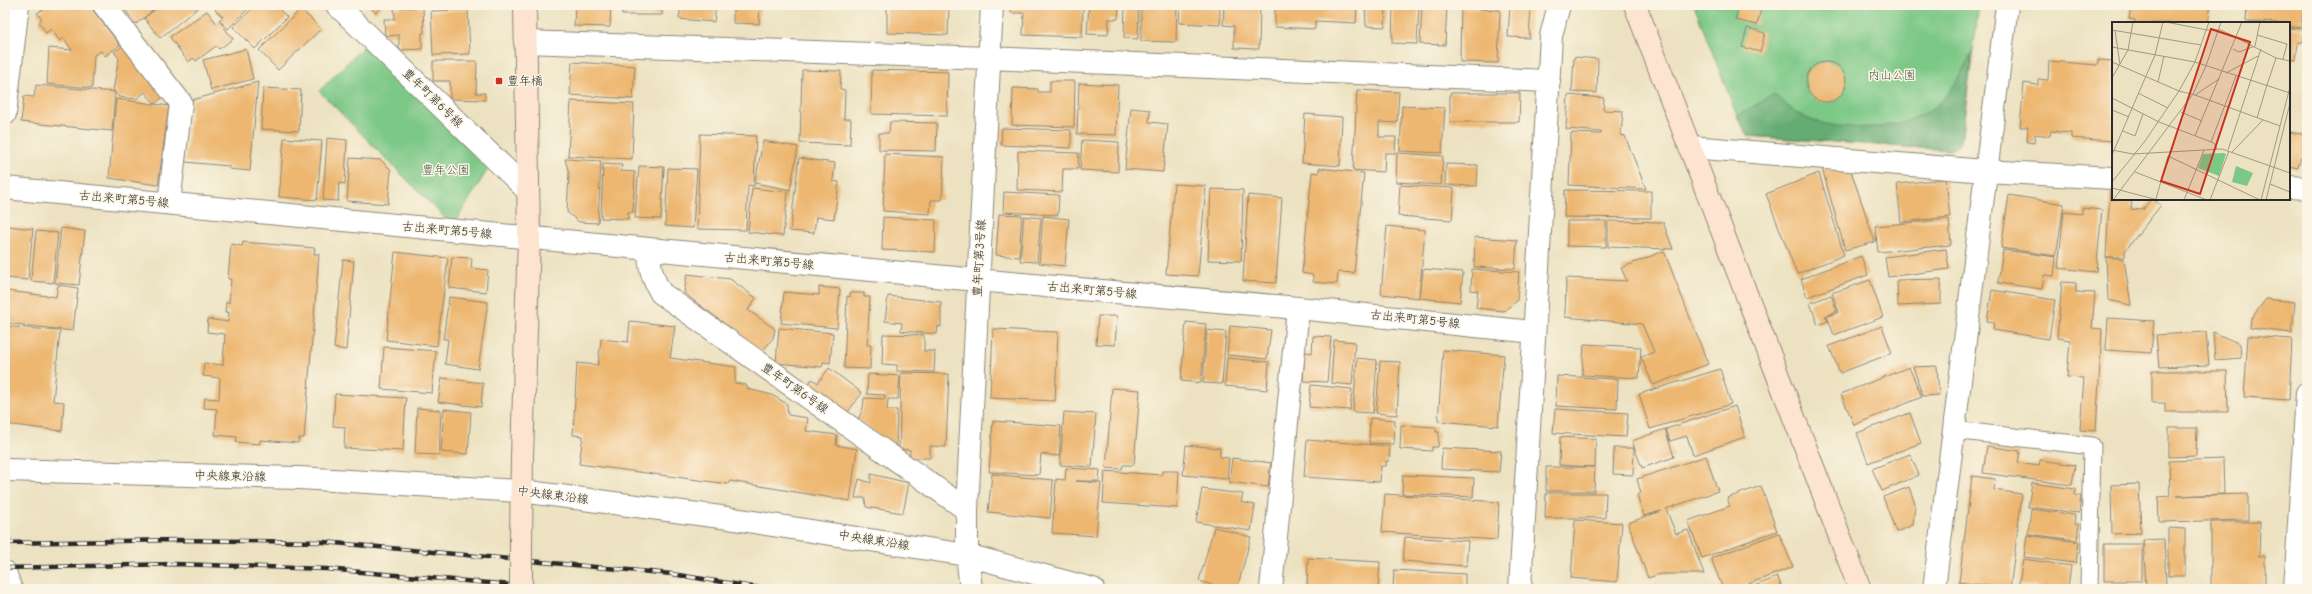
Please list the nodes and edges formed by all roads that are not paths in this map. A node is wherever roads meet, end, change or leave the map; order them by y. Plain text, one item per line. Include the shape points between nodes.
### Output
1 (18, 5) edge
2 (104, 5) edge
3 (337, 5) edge
4 (525, 5) edge
5 (992, 5) edge
6 (1559, 5) edge
7 (1635, 5) edge
8 (2007, 5) edge
9 (525, 42) junction
10 (990, 58) junction
11 (1549, 81) junction
12 (5, 114) edge
13 (1691, 147) junction
14 (1985, 171) junction
15 (2112, 178) edge
16 (2290, 187) edge
17 (5, 188) edge
18 (2307, 188) edge
19 (528, 191) junction
20 (169, 203) junction
21 (529, 237) junction
22 (649, 250) junction
23 (977, 280) junction
24 (1298, 308) junction
25 (1534, 332) junction
26 (2307, 393) edge
27 (1953, 430) junction
28 (5, 470) edge
29 (521, 491) junction
30 (967, 510) junction
31 (967, 555) junction
32 (521, 589) edge
33 (971, 589) edge
34 (1093, 589) edge
35 (1271, 589) edge
36 (1520, 589) edge
37 (1860, 589) edge
38 (1934, 589) edge
39 (2089, 589) edge
40 (2295, 589) edge

1 - 12 street
2 - 20 street via 181,103
3 - 19 street, 豊年町第6号線
4 - 9 street
5 - 10 street, 豊年町第3号線
6 - 11 street via 1551,36
7 - 13 street
8 - 14 street
9 - 10 street
9 - 19 street
10 - 11 street
10 - 23 street, 豊年町第3号線
11 - 25 street
13 - 14 street
13 - 37 street
14 - 15 street
14 - 27 street
16 - 18 street
17 - 20 street, 古出来町第5号線
19 - 21 street
20 - 21 street, 古出来町第5号線
21 - 22 street, 古出来町第5号線
21 - 29 street
22 - 23 street, 古出来町第5号線
22 - 30 street, 豊年町第6号線 via 653,279 661,292
23 - 24 street, 古出来町第5号線
23 - 30 street, 豊年町第3号線
24 - 25 street, 古出来町第5号線
24 - 35 street
25 - 36 street
26 - 40 street
27 - 38 street
27 - 39 lane via 2092,446
28 - 29 street, 中央線東沿線 via 299,478
29 - 31 street, 中央線東沿線 via 721,517
29 - 32 street, bridge
30 - 31 street, 豊年町第3号線
31 - 33 street, 豊年町第3号線
31 - 34 street, 中央線東沿線

